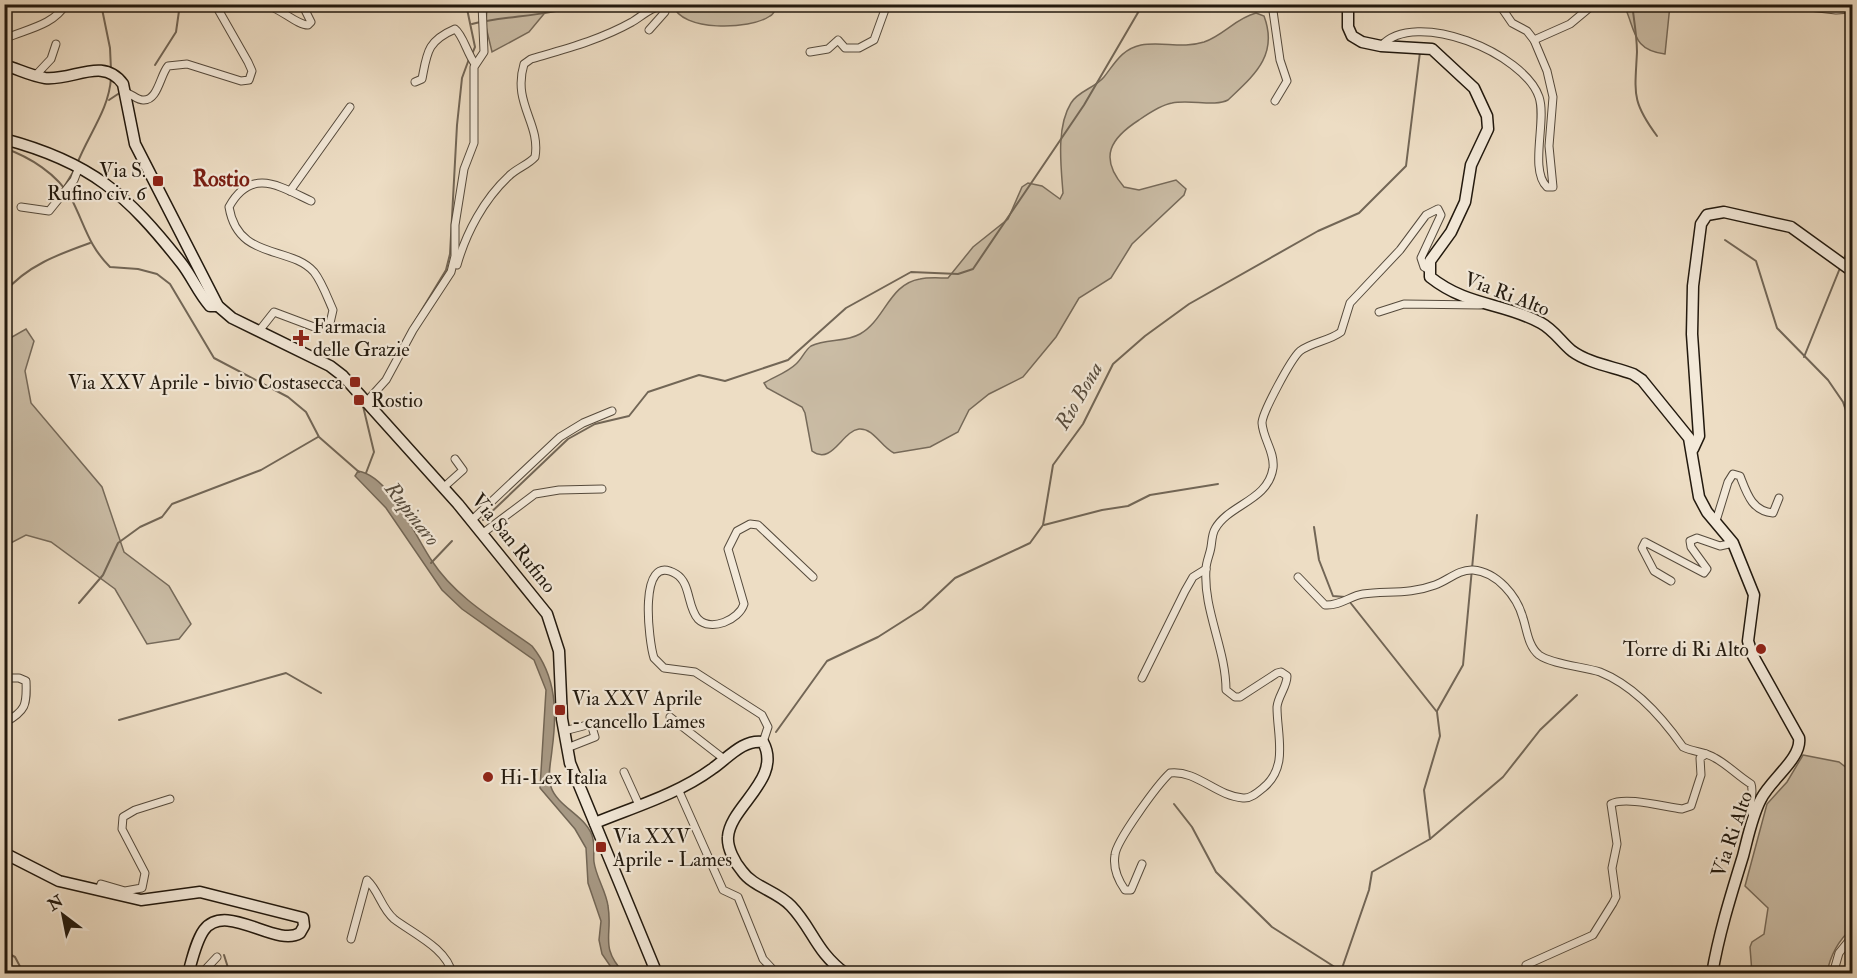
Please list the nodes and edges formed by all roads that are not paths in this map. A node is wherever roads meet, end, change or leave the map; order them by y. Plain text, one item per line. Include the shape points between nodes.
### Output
1 (66, 4) edge
2 (215, 4) edge
3 (264, 4) edge
4 (302, 4) edge
5 (482, 4) edge
6 (886, 4) edge
7 (1272, 4) edge
8 (1348, 4) edge
9 (1499, 4) edge
10 (1594, 4) edge
11 (1782, 4) edge
12 (1852, 9) edge
13 (649, 30) dead end
14 (4, 39) edge
15 (1534, 40) junction
16 (56, 44) dead end
17 (1381, 46) junction
18 (810, 52) dead end
19 (475, 64) junction
20 (4, 65) edge
21 (36, 76) junction
22 (416, 82) dead end
23 (125, 93) junction
24 (1275, 102) dead end
25 (350, 107) dead end
26 (4, 139) edge
27 (79, 167) junction
28 (290, 191) junction
29 (311, 201) dead end
30 (21, 207) dead end
31 (1429, 270) junction
32 (1852, 271) edge
33 (451, 272) junction
34 (1487, 304) junction
35 (218, 306) junction
36 (1379, 312) dead end
37 (259, 332) junction
38 (367, 401) junction
39 (612, 411) dead end
40 (1693, 449) junction
41 (455, 459) dead end
42 (444, 487) junction
43 (602, 489) dead end
44 (1779, 498) dead end
45 (472, 520) junction
46 (1716, 521) junction
47 (483, 533) junction
48 (1733, 543) junction
49 (1206, 569) junction
50 (813, 577) dead end
51 (1298, 577) dead end
52 (1671, 581) dead end
53 (4, 678) edge
54 (1142, 678) dead end
55 (670, 717) dead end
56 (4, 723) edge
57 (564, 731) junction
58 (763, 742) junction
59 (567, 748) junction
60 (1706, 754) junction
61 (724, 759) junction
62 (624, 772) dead end
63 (678, 789) junction
64 (170, 800) dead end
65 (639, 805) junction
66 (1754, 817) junction
67 (595, 823) junction
68 (4, 853) edge
69 (1142, 864) dead end
70 (99, 890) junction
71 (1852, 937) edge
72 (351, 939) dead end
73 (218, 957) dead end
74 (1526, 965) dead end
75 (4, 970) edge
76 (11, 974) edge
77 (32, 974) edge
78 (45, 974) edge
79 (188, 974) edge
80 (201, 974) edge
81 (452, 974) edge
82 (657, 974) edge
83 (777, 974) edge
84 (846, 974) edge
85 (1712, 974) edge
86 (1833, 974) edge

1 - 14 street via 49,21
2 - 23 street via 248,62 252,72 249,80 180,63 168,66 150,99
3 - 4 street via 304,26 311,22
5 - 19 street via 484,52
6 - 18 street via 874,40 859,48 844,48 838,40 828,49
7 - 24 street via 1287,81
8 - 17 street via 1352,36
9 - 15 street via 1512,23
10 - 15 street via 1570,24
11 - 12 street
13 - 33 street via 665,12 664,6 589,42 531,58 524,64 519,88 536,139 535,157 507,177 489,201 464,241 457,267
15 - 17 street via 1553,97 1549,146 1554,184 1550,187 1542,182 1540,99 1516,68 1486,48 1434,32 1396,34
16 - 21 street via 51,59
17 - 31 street via 1419,46 1440,54 1479,95 1489,124 1471,165 1465,202
19 - 22 street via 455,29 431,44 424,58 422,79
19 - 33 street via 474,143 464,169
20 - 21 street
21 - 23 street via 55,78 111,71 123,84
23 - 35 street via 135,144
25 - 28 street
26 - 27 street via 46,150
27 - 30 street via 49,211
27 - 35 street, Via San Rufino via 115,189 133,206 187,270 210,306
28 - 29 street
28 - 37 street via 278,185 254,183 235,197 229,207 231,216 260,249 297,261 314,273 333,317 325,326 314,327 274,312
31 - 34 street, Via Ri Alto via 1430,277 1449,292
31 - 49 street via 1421,258 1441,215 1438,209 1426,215 1400,250 1350,303 1341,332 1294,357 1262,420 1272,457 1269,479 1249,502 1217,526
32 - 40 street via 1791,227 1724,212 1707,215 1701,224 1693,286 1699,436
33 - 38 street via 386,380
34 - 36 street via 1404,304
34 - 40 street, Via Ri Alto via 1542,323 1573,352 1642,380 1683,428
35 - 37 street, Via San Rufino
37 - 38 street, Via San Rufino via 330,366
38 - 42 street, Via San Rufino
39 - 45 street via 560,437
40 - 46 street, Via Ri Alto via 1696,487 1707,512
41 - 42 street via 463,470
42 - 45 street, Via San Rufino
43 - 47 street via 535,494
44 - 46 street via 1773,513 1760,510 1748,497 1740,476 1733,474
45 - 47 street, Via San Rufino
46 - 48 street, Via Ri Alto
47 - 57 street, Via San Rufino via 547,614 559,651
48 - 52 street via 1720,546 1697,538 1690,541 1707,569 1704,573 1645,542 1642,548 1649,564
48 - 66 street, Via Ri Alto via 1754,595 1748,641 1800,745 1765,791
49 - 54 street via 1193,577
49 - 69 street via 1212,623 1227,670 1226,690 1240,697 1277,673 1287,676 1277,704 1280,747 1276,776 1255,795 1244,798 1190,775 1170,773 1114,852 1125,890 1131,890
50 - 58 street via 758,525 750,524 737,531 728,549 744,604 734,617 704,624 696,617 682,578 668,571 653,578 649,591 654,658 664,668 695,672 762,715 768,727
51 - 60 street via 1324,605 1331,605 1361,594 1418,590 1460,572 1473,570 1484,574 1500,582 1514,598 1531,644 1540,655 1601,673 1624,685 1668,722 1683,747
53 - 56 street via 26,681 27,701 21,711
55 - 61 street
57 - 59 street, Via San Rufino
57 - 59 street via 591,724 595,737
58 - 61 street via 748,742
58 - 84 street via 767,758 760,783 730,829 730,849 744,874 791,906 817,946
59 - 67 street, Via San Rufino
60 - 66 street via 1751,784 1750,808
60 - 74 street via 1700,758 1701,775 1691,806 1682,809 1629,801 1611,804 1617,844 1612,868 1616,897 1613,903 1593,934
61 - 63 street
62 - 65 street
63 - 65 street
63 - 83 street via 723,890 738,897 763,959
64 - 70 street via 123,817 122,829 144,873 142,888 125,891 101,884
65 - 67 street
66 - 85 street, Via Ri Alto
67 - 82 street, Via San Rufino
68 - 70 street via 59,881
70 - 79 street via 141,900 200,892 303,918 300,933 287,937 249,924 211,923 203,931
71 - 86 street via 1839,953
72 - 81 street via 367,880 390,916 443,955
73 - 80 street
75 - 76 street
77 - 78 street

